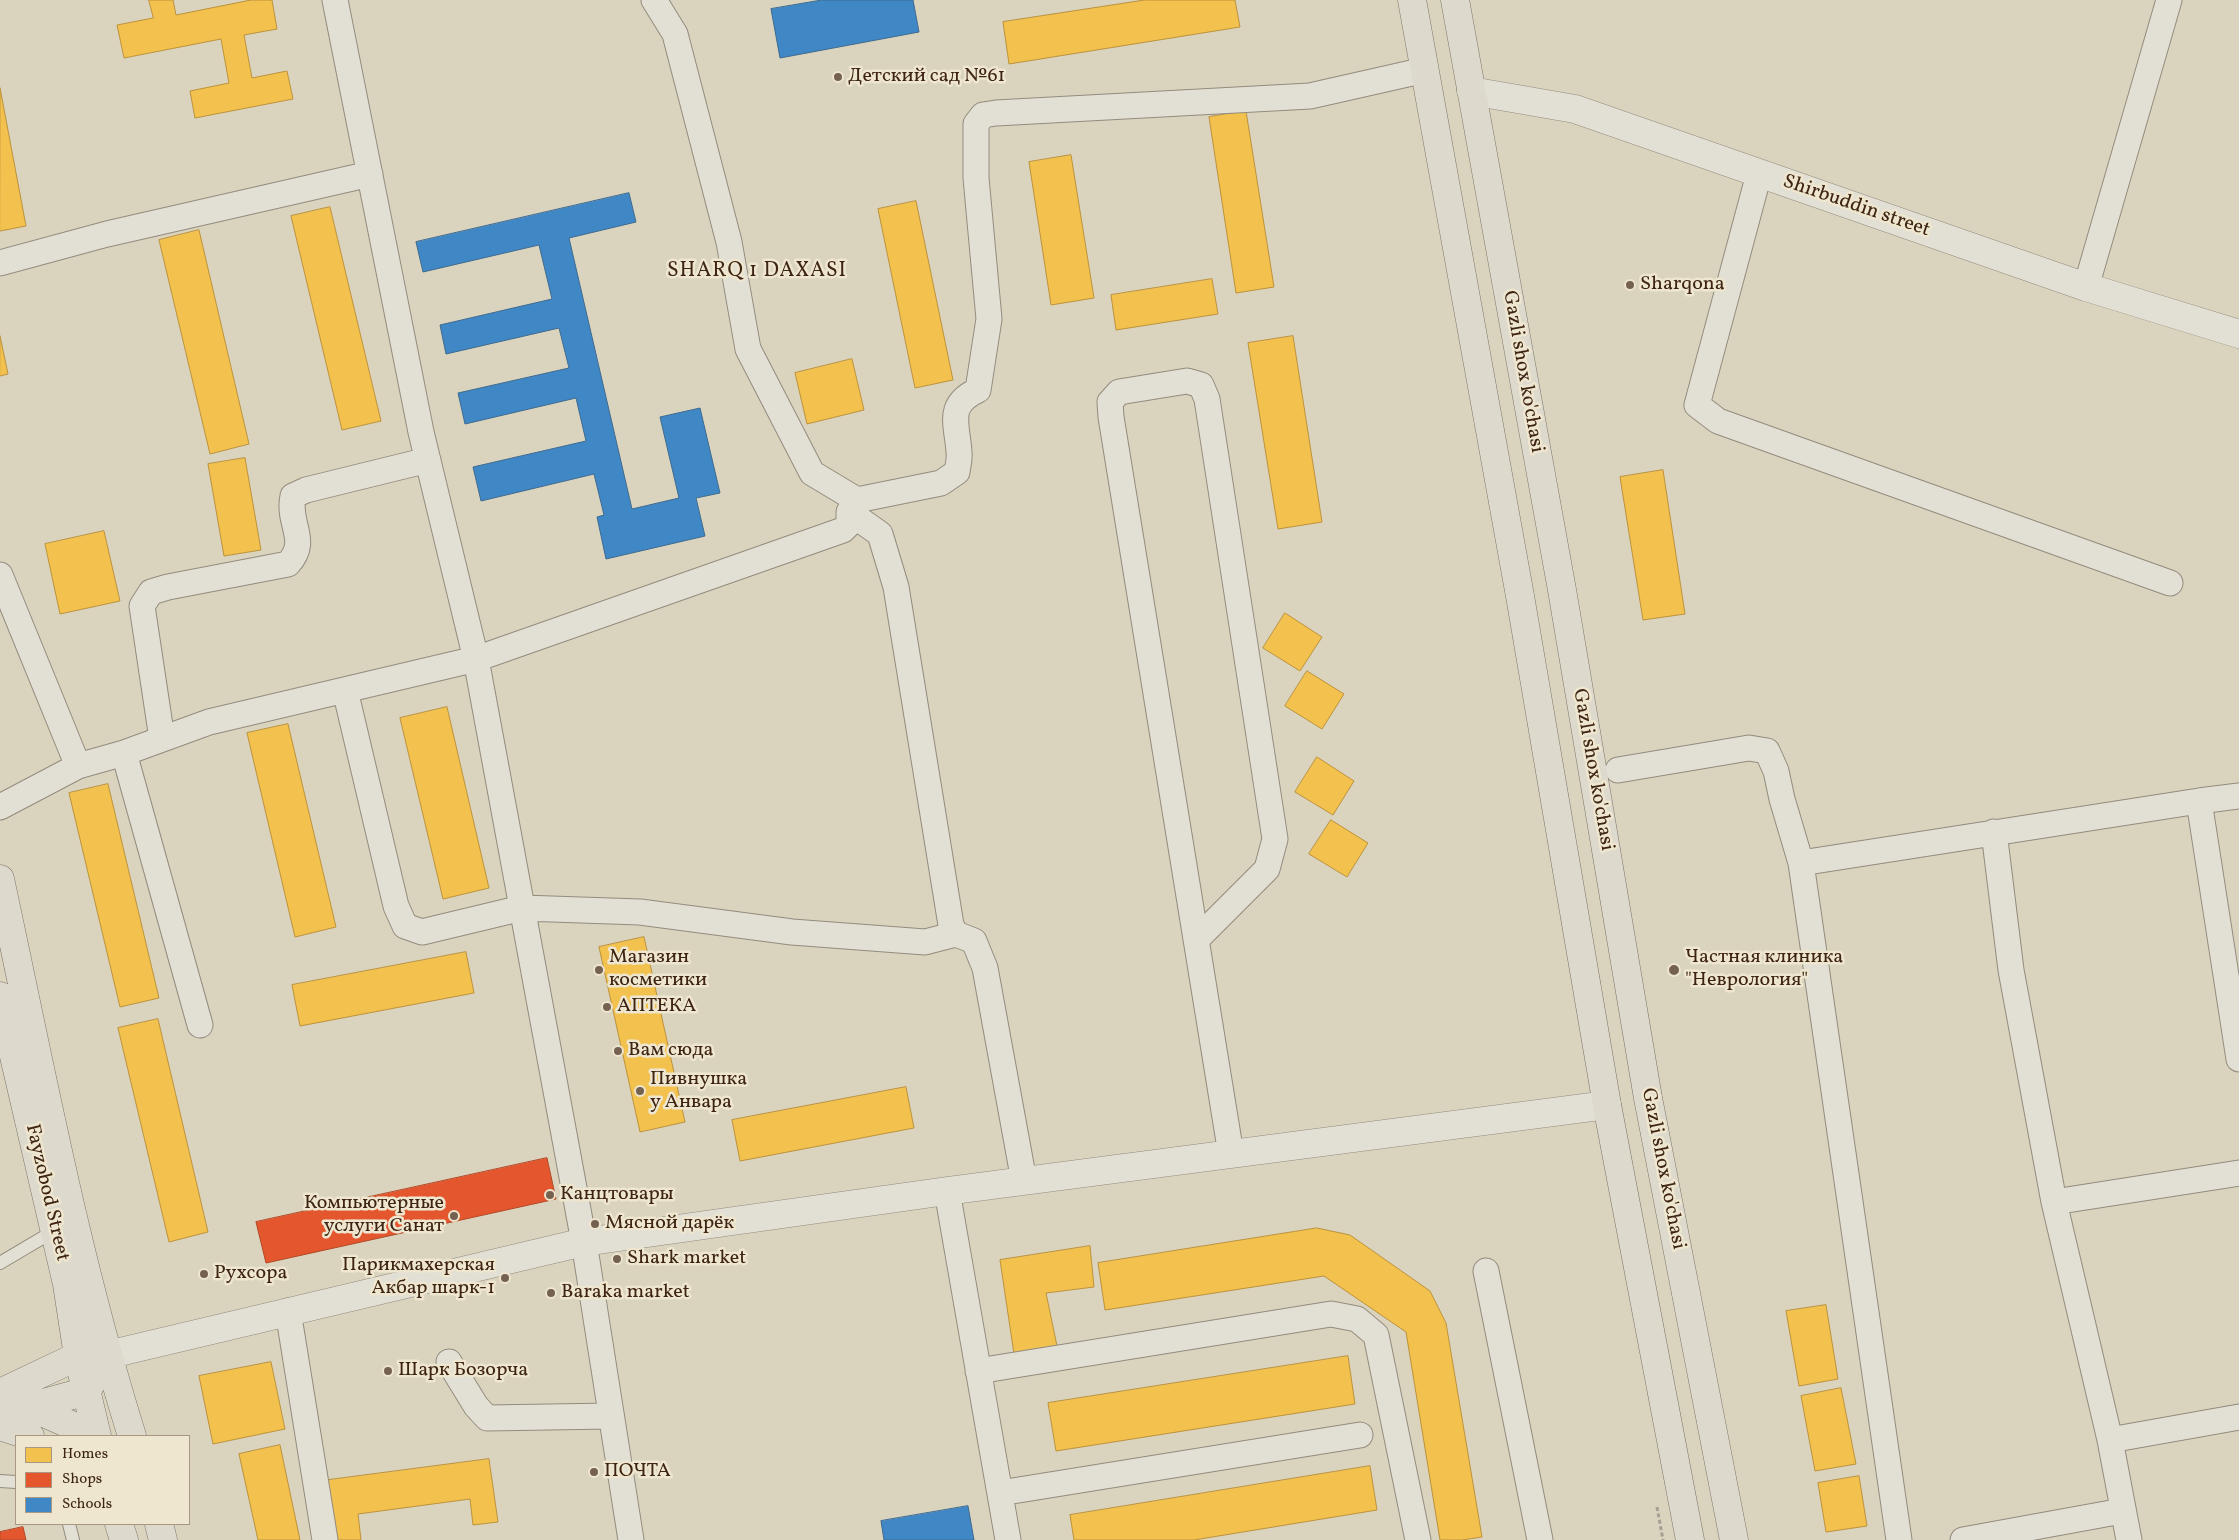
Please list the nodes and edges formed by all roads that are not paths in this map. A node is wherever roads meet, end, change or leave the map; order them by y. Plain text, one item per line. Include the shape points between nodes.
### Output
1 (335, 0) edge
2 (654, 0) edge
3 (1412, 0) edge
4 (1456, 0) edge
5 (2169, 0) edge
6 (1424, 70) junction
7 (1471, 91) junction
8 (370, 174) junction
9 (1759, 174) junction
10 (0, 263) edge
11 (2086, 288) junction
12 (2239, 334) edge
13 (428, 460) junction
14 (853, 506) junction
15 (0, 575) edge
16 (2170, 584) dead end
17 (476, 659) junction
18 (345, 690) junction
19 (162, 739) junction
20 (124, 752) junction
21 (78, 766) junction
22 (1618, 770) dead end
23 (2239, 796) edge
24 (2199, 801) junction
25 (0, 807) edge
26 (1994, 832) junction
27 (1801, 863) junction
28 (0, 879) edge
29 (522, 908) junction
30 (956, 934) junction
31 (1196, 940) junction
32 (0, 996) edge
33 (200, 1025) dead end
34 (2239, 1059) edge
35 (1607, 1106) junction
36 (1231, 1154) junction
37 (2239, 1173) edge
38 (1024, 1181) junction
39 (947, 1191) junction
40 (2054, 1202) junction
41 (54, 1231) junction
42 (584, 1242) junction
43 (0, 1263) edge
44 (1486, 1270) dead end
45 (288, 1312) junction
46 (106, 1354) junction
47 (78, 1356) junction
48 (449, 1362) dead end
49 (978, 1371) junction
50 (87, 1391) junction
51 (0, 1392) edge
52 (0, 1398) edge
53 (32, 1407) junction
54 (0, 1415) edge
55 (611, 1416) junction
56 (2239, 1417) edge
57 (0, 1426) edge
58 (27, 1435) edge
59 (95, 1435) edge
60 (97, 1435) edge
61 (132, 1435) edge
62 (1360, 1435) dead end
63 (2110, 1440) junction
64 (0, 1481) edge
65 (15, 1482) edge
66 (1000, 1493) junction
67 (2122, 1511) junction
68 (69, 1525) edge
69 (119, 1525) edge
70 (159, 1525) edge
71 (73, 1540) edge
72 (124, 1540) edge
73 (163, 1540) edge
74 (325, 1540) edge
75 (631, 1540) edge
76 (1008, 1540) edge
77 (1418, 1540) edge
78 (1540, 1540) edge
79 (1690, 1540) edge
80 (1734, 1540) edge
81 (1899, 1540) edge
82 (1962, 1540) edge
83 (2129, 1540) edge

1 - 8 street
2 - 14 street via 675,34 729,242 748,349 812,473
3 - 6 main road, Gazli shox ko'chasi
4 - 7 main road, Gazli shox ko'chasi
5 - 11 street
6 - 14 street via 1310,96 983,115 976,124 976,178 989,319 978,390 964,396 954,413 959,454 957,472 941,483
6 - 35 main road, Gazli shox ko'chasi via 1522,606
7 - 9 street, Shirbuddin street via 1575,109
7 - 80 main road, Gazli shox ko'chasi via 1562,590 1648,1098
8 - 10 street via 107,234
8 - 13 street
9 - 11 street, Shirbuddin street
9 - 16 street via 1697,405 1718,421
11 - 12 street, Shirbuddin street
13 - 17 street
13 - 19 street via 292,496 290,509 299,542 297,554 288,564 151,592 142,606
14 - 17 street via 849,524 843,530
14 - 30 street via 880,534 896,587 951,924
15 - 21 street
17 - 18 street
17 - 29 street
18 - 19 street via 209,722
18 - 29 street via 396,906 405,926 422,932
19 - 20 street
20 - 21 street
20 - 33 street
21 - 25 street
22 - 27 street via 1749,748 1766,752 1776,771
23 - 24 street
24 - 26 street
24 - 34 street
26 - 27 street
26 - 40 street via 2011,970
27 - 81 street
28 - 46 main road
29 - 30 street via 640,912 792,932 925,942
29 - 42 street
30 - 38 street via 974,941 985,968
31 - 31 street via 1110,402 1119,392 1187,380 1201,385 1207,399 1275,839 1267,869
31 - 36 street
32 - 41 main road, Fayzobod Street
35 - 36 street
35 - 79 main road, Gazli shox ko'chasi
36 - 38 street
37 - 40 street
38 - 39 street
39 - 42 street
39 - 49 street
40 - 63 street
41 - 43 lane
41 - 47 main road, Fayzobod Street via 67,1284
42 - 45 street
42 - 55 street
44 - 78 street
45 - 46 street
45 - 74 street
46 - 47 main road
46 - 50 main road
46 - 61 main road
47 - 50 main road, Fayzobod Street
47 - 51 main road
48 - 55 street via 487,1418
49 - 66 street
49 - 77 street via 1331,1314 1357,1319 1376,1335
50 - 53 main road
50 - 60 main road, Fayzobod Street
52 - 53 main road
53 - 54 main road
53 - 59 main road
55 - 75 street
56 - 63 street
57 - 58 main road
62 - 66 street
63 - 67 street
64 - 65 lane
66 - 76 street
67 - 82 street
67 - 83 street
68 - 71 lane
69 - 72 main road
70 - 73 main road

